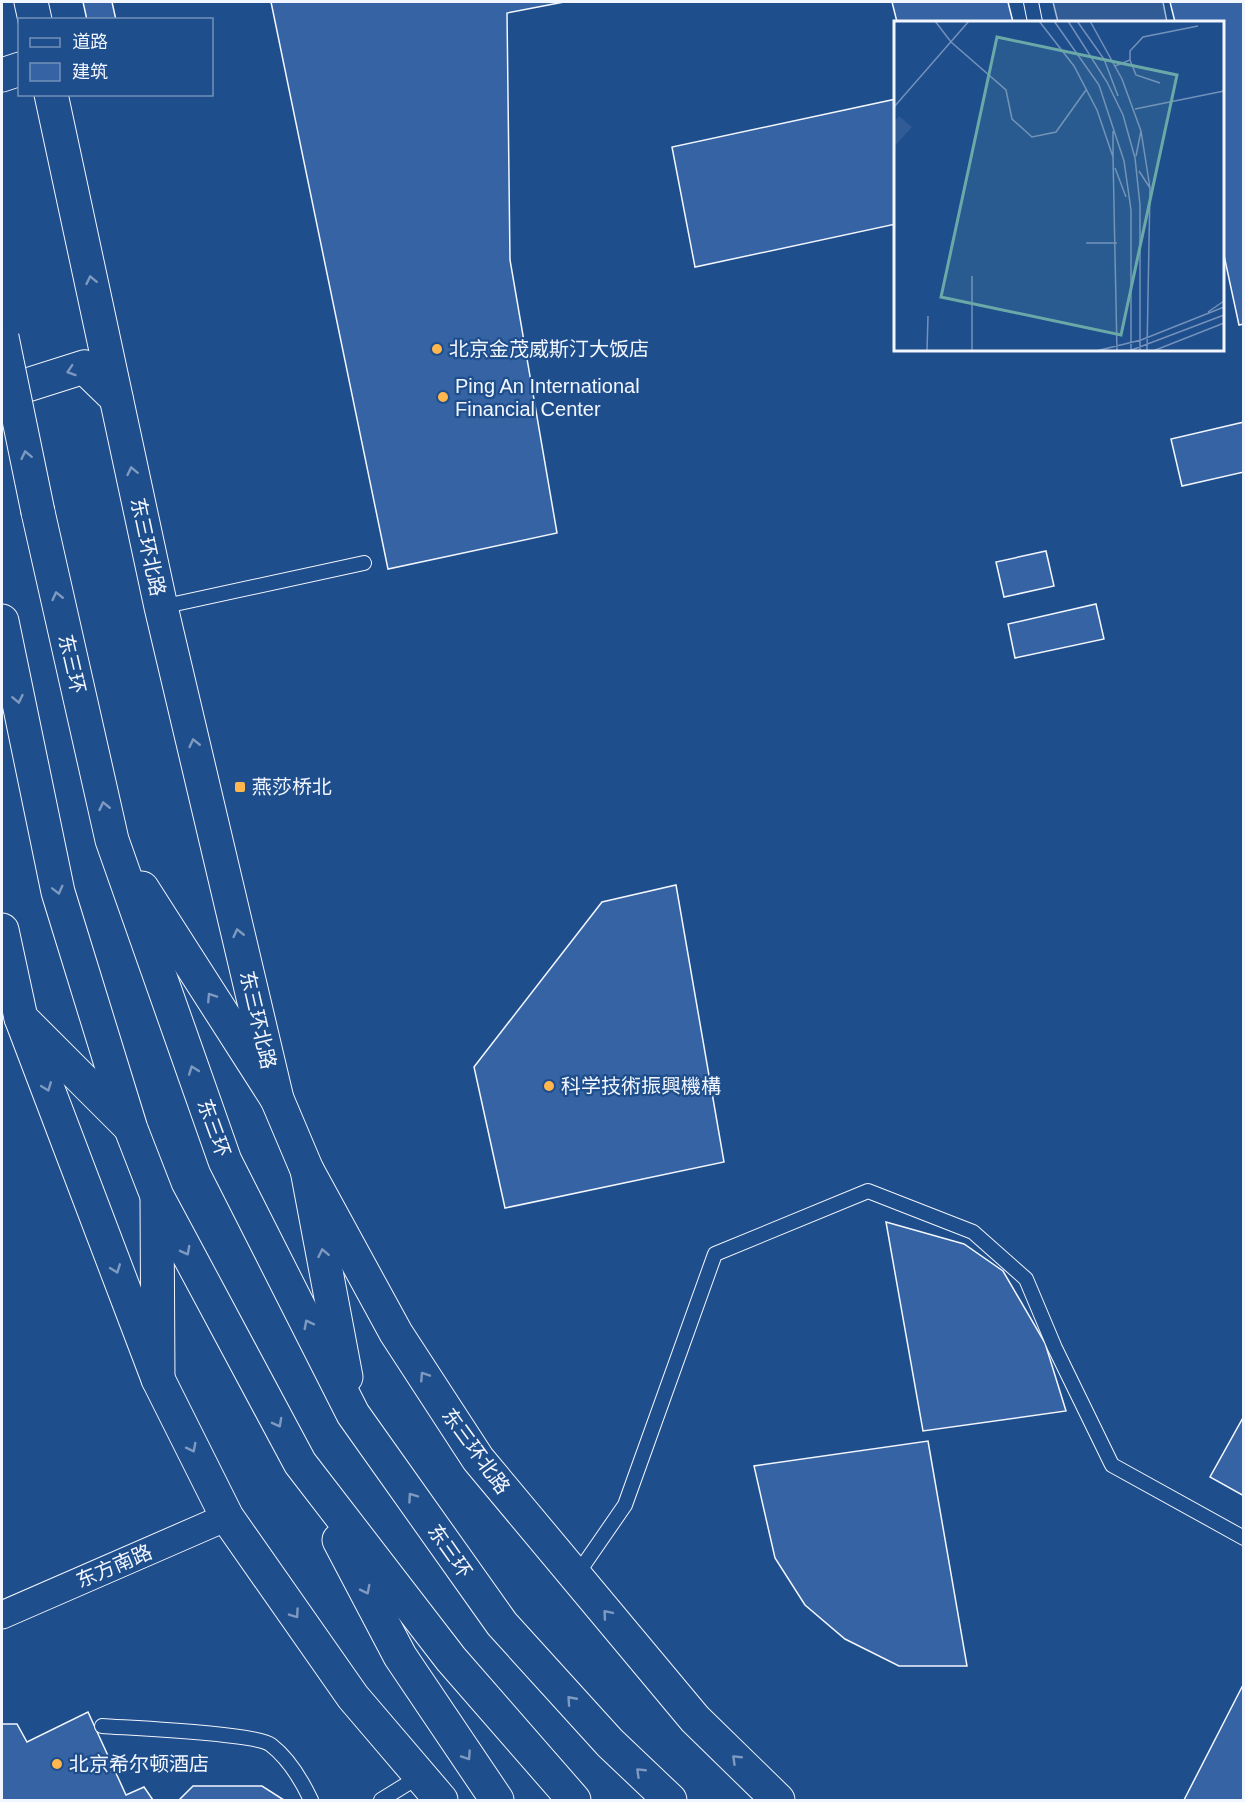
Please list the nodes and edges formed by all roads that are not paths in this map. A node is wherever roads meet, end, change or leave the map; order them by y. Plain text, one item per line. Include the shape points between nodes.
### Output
1 (31, 2) edge
2 (1031, 2) edge
3 (35, 18) edge
4 (1035, 21) edge
5 (18, 70) edge
6 (2, 75) edge
7 (51, 96) edge
8 (2, 338) edge
9 (2, 393) edge
10 (116, 398) junction
11 (364, 563) dead end
12 (161, 608) junction
13 (2, 621) edge
14 (112, 840) junction
15 (2, 930) edge
16 (21, 1018) junction
17 (277, 1100) junction
18 (131, 1129) junction
19 (307, 1170) junction
20 (157, 1196) junction
21 (158, 1379) junction
22 (353, 1414) junction
23 (300, 1463) junction
24 (227, 1517) junction
25 (1244, 1538) edge
26 (576, 1576) junction
27 (2, 1615) edge
28 (102, 1726) dead end
29 (431, 1788) edge
30 (567, 1793) edge
31 (311, 1800) edge
32 (381, 1800) edge
33 (497, 1800) edge
34 (670, 1800) edge
35 (778, 1800) edge

1 - 3 main road
2 - 4 lane
5 - 6 main road
10 -> 7 main road, 东三环北路
14 -> 8 main road, 东三环, bridge
10 -> 9 main road via 84,367
12 -> 10 main road, 东三环北路
11 - 12 lane
17 -> 12 main road, 东三环北路
13 -> 18 main road via 58,892
17 -> 14 main road
22 -> 14 main road, 东三环 via 225,1161
15 - 16 main road
16 - 18 main road
16 -> 21 main road
17 - 19 main road, 东三环北路
18 - 20 main road
22 -> 19 main road
26 -> 19 main road, 东三环北路 via 478,1459 396,1333
20 - 21 main road
20 -> 23 main road
21 -> 24 main road
34 -> 22 main road, 东三环 via 610,1743 502,1624
23 - 30 main road via 451,1659
23 -> 33 main road via 400,1656
24 - 27 street, 东方南路
24 -> 29 main road via 353,1697
25 - 26 lane via 1112,1465 1026,1279 973,1232 868,1191 715,1254 625,1505
35 -> 26 main road, 东三环北路 via 695,1719
28 - 31 lane via 224,1735 270,1743 301,1779
29 - 32 lane

